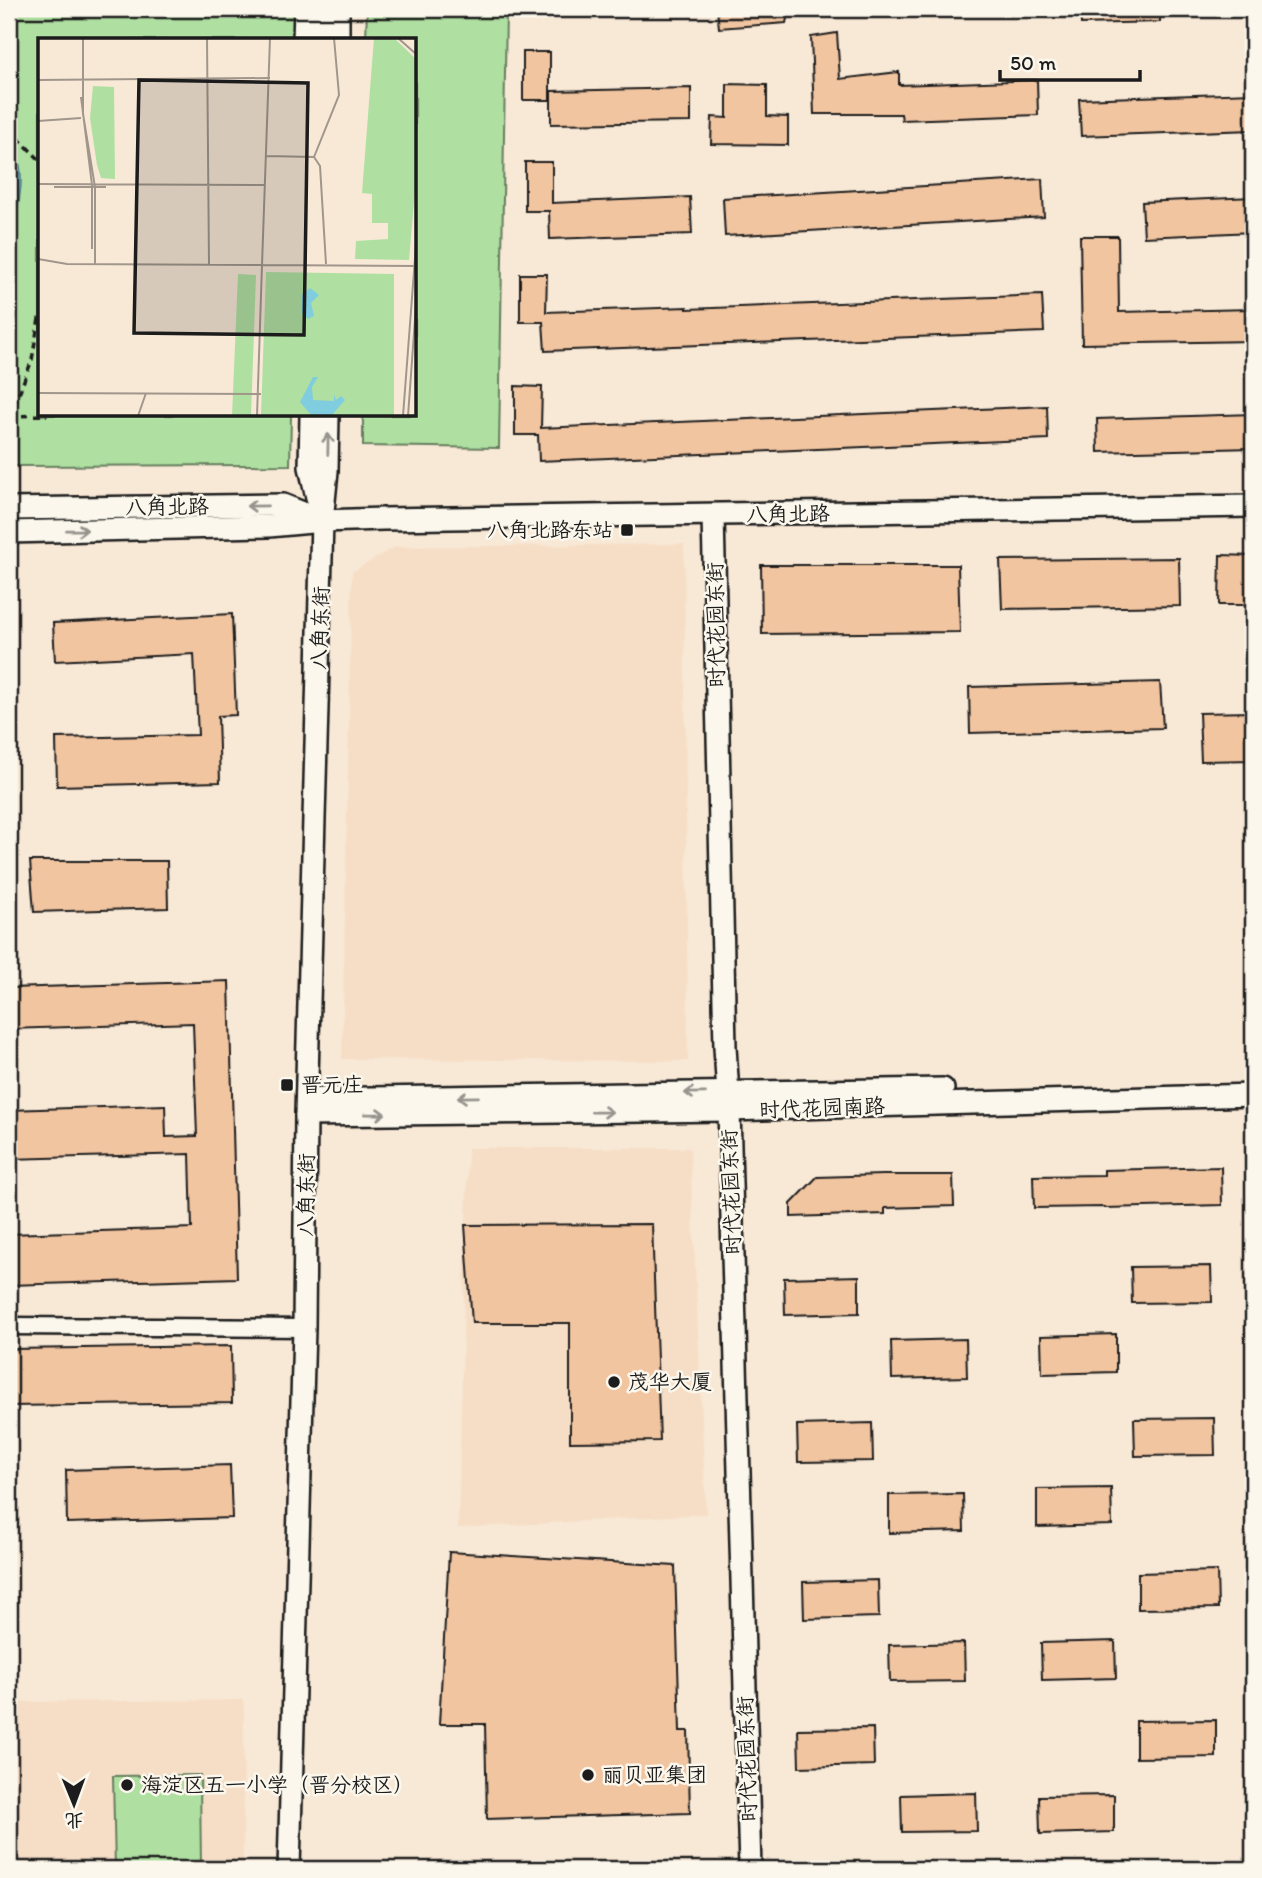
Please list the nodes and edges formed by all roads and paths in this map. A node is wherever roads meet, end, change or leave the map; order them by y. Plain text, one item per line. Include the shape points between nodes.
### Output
1 (305, 9) edge
2 (321, 9) edge
3 (338, 9) edge
4 (304, 38) edge
5 (321, 38) edge
6 (338, 38) edge
7 (9, 130) edge
8 (38, 158) edge
9 (38, 325) edge
10 (38, 415) edge
11 (9, 416) edge
12 (311, 416) edge
13 (328, 416) edge
14 (1253, 506) edge
15 (9, 509) edge
16 (713, 515) junction
17 (322, 521) junction
18 (9, 532) edge
19 (1253, 1084) edge
20 (1253, 1095) edge
21 (729, 1102) junction
22 (307, 1107) junction
23 (9, 1326) edge
24 (304, 1328) junction
25 (289, 1869) edge
26 (750, 1869) edge

1 - 4 street
2 - 5 street
3 - 6 street
7 - 8 path
9 - 11 path via 32,360
10 - 11 path
12 - 17 street, 八角东街 via 310,467
17 -> 13 street, 八角东街
14 - 16 street, 八角北路
17 -> 15 street, 八角北路 via 284,505
16 - 17 street, 八角北路
16 - 21 street, 时代花园东街
18 -> 17 street, 八角北路
17 - 22 street, 八角东街
19 - 21 street, 时代花园南路
20 - 21 street, 时代花园南路
21 - 22 street, 时代花园南路
21 - 26 street, 时代花园东街
22 - 24 street, 八角东街
23 - 24 street
24 - 25 street, 八角东街

